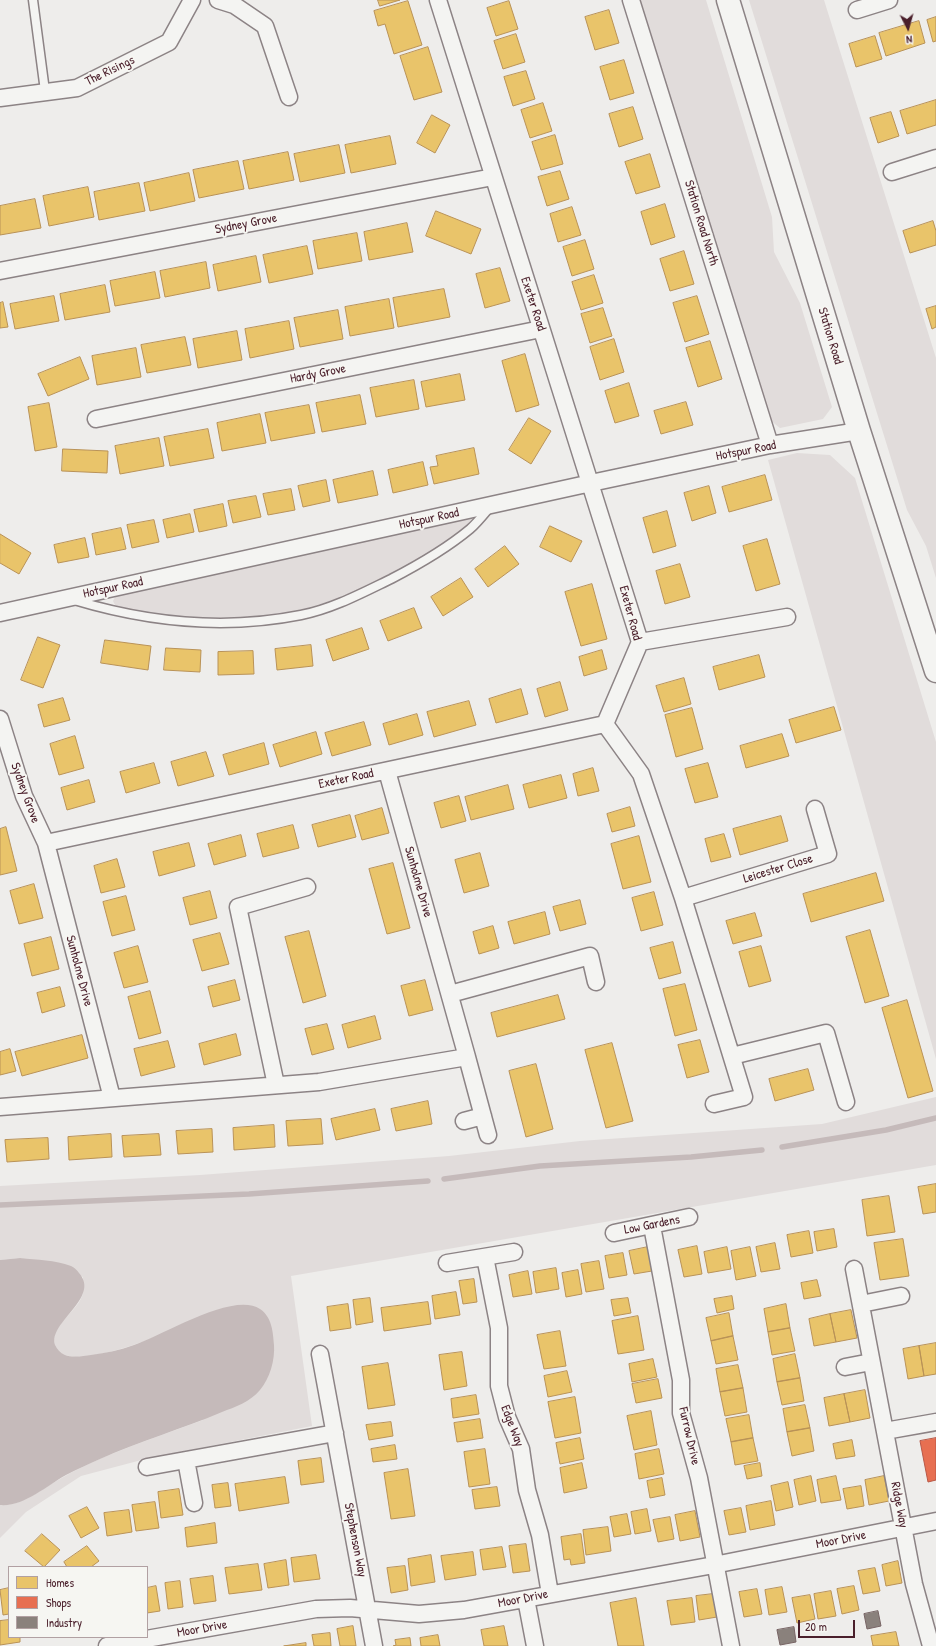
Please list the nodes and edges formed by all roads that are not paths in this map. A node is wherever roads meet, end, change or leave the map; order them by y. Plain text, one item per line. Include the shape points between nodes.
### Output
1 (33, 0) edge
2 (192, 0) edge
3 (218, 0) edge
4 (438, 0) edge
5 (631, 0) edge
6 (728, 0) edge
7 (889, 0) edge
8 (856, 10) dead end
9 (44, 91) junction
10 (289, 97) dead end
11 (0, 98) edge
12 (936, 158) edge
13 (892, 172) dead end
14 (493, 176) junction
15 (0, 271) edge
16 (541, 329) junction
17 (96, 419) dead end
18 (859, 431) junction
19 (770, 445) junction
20 (591, 483) junction
21 (492, 505) junction
22 (68, 598) junction
23 (0, 613) edge
24 (787, 617) dead end
25 (640, 642) junction
26 (936, 671) edge
27 (0, 719) edge
28 (605, 724) junction
29 (387, 771) junction
30 (815, 809) dead end
31 (46, 843) junction
32 (307, 887) dead end
33 (683, 898) junction
34 (596, 982) dead end
35 (450, 994) junction
36 (732, 1056) junction
37 (467, 1057) junction
38 (276, 1085) junction
39 (112, 1098) junction
40 (846, 1102) dead end
41 (714, 1104) dead end
42 (0, 1108) edge
43 (483, 1116) junction
44 (464, 1121) dead end
45 (488, 1135) dead end
46 (690, 1217) dead end
47 (652, 1226) junction
48 (614, 1233) dead end
49 (514, 1252) dead end
50 (485, 1257) junction
51 (448, 1263) dead end
52 (854, 1269) dead end
53 (901, 1296) dead end
54 (861, 1304) junction
55 (320, 1354) dead end
56 (871, 1362) junction
57 (846, 1367) dead end
58 (936, 1422) edge
59 (885, 1431) junction
60 (335, 1433) junction
61 (186, 1460) junction
62 (147, 1467) dead end
63 (194, 1503) dead end
64 (936, 1521) edge
65 (904, 1528) junction
66 (714, 1565) junction
67 (550, 1594) junction
68 (526, 1599) junction
69 (369, 1610) junction
70 (163, 1641) edge
71 (107, 1646) edge
72 (374, 1646) edge
73 (535, 1646) edge
74 (731, 1646) edge
75 (931, 1646) edge

1 - 9 lane
2 - 9 street, The Risings via 169,42 77,88
3 - 10 street via 234,4 265,26
4 - 14 street, Exeter Road
5 - 19 street, Station Road North
6 - 18 main road, Station Road
7 - 8 street
9 - 11 street, The Risings
12 - 13 street
14 - 15 street, Sydney Grove
14 - 16 street, Exeter Road
16 - 17 street, Hardy Grove
16 - 20 street, Exeter Road
18 - 19 street, Hotspur Road
18 - 26 main road, Station Road
19 - 20 street, Hotspur Road
20 - 21 street, Hotspur Road
20 - 25 street, Exeter Road
21 - 22 street, Hotspur Road
21 - 22 lane via 471,528 419,564 339,603 302,615 230,622 175,621 107,610
22 - 23 street, Hotspur Road
24 - 25 street
25 - 28 street, Exeter Road
27 - 31 street, Sydney Grove via 24,796
28 - 29 street, Exeter Road
28 - 33 street via 641,774
29 - 31 street, Exeter Road
29 - 35 street, Sunholme Drive
30 - 33 street, Leicester Close via 828,854
31 - 39 street, Sunholme Drive
32 - 38 street via 238,907
33 - 36 street
34 - 35 street via 590,956
35 - 37 street, Sunholme Drive
36 - 40 street via 826,1033
36 - 41 street via 744,1097
37 - 38 street via 319,1082
37 - 43 street, Sunholme Drive
38 - 39 street
39 - 42 street
43 - 44 street
43 - 45 street, Sunholme Drive
46 - 47 street, Low Gardens
47 - 48 street, Low Gardens
47 - 66 street, Furrow Drive via 681,1380 681,1413 698,1478
49 - 50 street
50 - 51 street
50 - 67 street, Edge Way via 499,1328 499,1386 507,1417 522,1449 527,1490 540,1535
52 - 54 street, Ridge Way
53 - 54 street
54 - 56 street, Ridge Way
55 - 60 street, Stephenson Way
56 - 57 street
56 - 59 street, Ridge Way
58 - 59 street
59 - 65 street, Ridge Way
60 - 61 street
60 - 69 street, Stephenson Way
61 - 62 street
61 - 63 street
64 - 65 street, Moor Drive
65 - 66 street, Moor Drive
65 - 75 street, Ridge Way via 915,1590
66 - 67 street, Moor Drive
66 - 74 street, Furrow Drive
67 - 68 street, Moor Drive
68 - 69 street, Moor Drive via 441,1613
68 - 73 street
69 - 70 street, Moor Drive via 316,1609
69 - 72 street, Stephenson Way
70 - 71 street, Moor Drive

